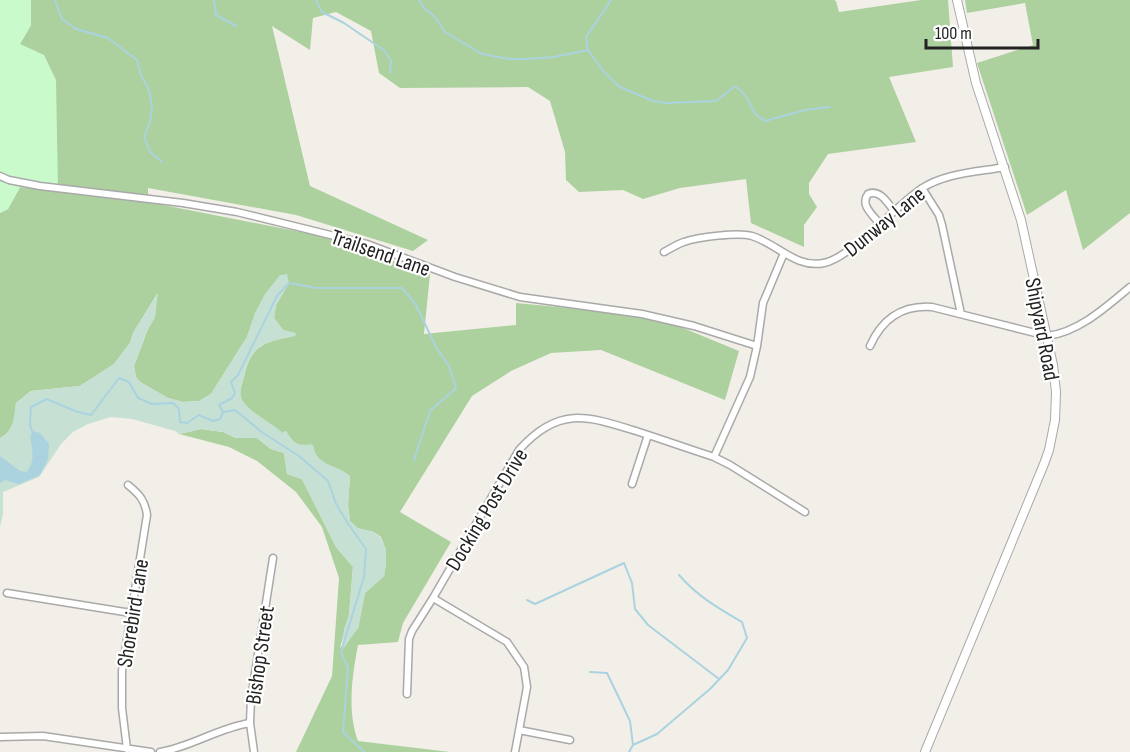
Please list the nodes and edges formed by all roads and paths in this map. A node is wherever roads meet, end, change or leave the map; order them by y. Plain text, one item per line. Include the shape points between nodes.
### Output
1 (957, 0) edge
2 (1005, 167) junction
3 (0, 176) edge
4 (922, 188) junction
5 (894, 211) junction
6 (879, 223) junction
7 (664, 252) dead end
8 (784, 253) junction
9 (1130, 287) edge
10 (961, 314) junction
11 (1047, 336) junction
12 (757, 346) junction
13 (870, 346) dead end
14 (648, 435) junction
15 (714, 457) junction
16 (632, 484) dead end
17 (128, 485) dead end
18 (805, 512) dead end
19 (273, 558) dead end
20 (7, 593) dead end
21 (433, 598) junction
22 (131, 614) junction
23 (407, 694) dead end
24 (250, 723) junction
25 (519, 730) junction
26 (0, 738) edge
27 (570, 740) dead end
28 (127, 749) junction
29 (151, 752) edge
30 (160, 752) edge
31 (254, 752) edge
32 (515, 752) edge
33 (925, 752) edge

1 - 2 street, Shipyard Road via 976,83
2 - 4 street, Dunway Lane via 942,179
2 - 11 street, Shipyard Road
3 - 12 street, Trailsend Lane via 24,183 237,212 367,244 520,297 642,314
4 - 5 street, Dunway Lane
4 - 10 street via 939,215
5 - 6 street, Dunway Lane
5 - 6 street via 879,194 868,194 865,205
6 - 8 street, Dunway Lane via 842,255 822,264 811,264
7 - 8 street, Dunway Lane via 693,240 746,235
8 - 12 street via 763,303
9 - 11 street via 1069,331
10 - 11 street
10 - 13 street via 932,307 907,308 881,326
11 - 33 street, Shipyard Road via 1056,392 1049,450
12 - 15 street via 750,377
14 - 15 street, Docking Post Drive
14 - 16 street
14 - 21 street, Docking Post Drive via 590,417 560,420 533,434 519,450
15 - 18 street, Docking Post Drive
17 - 22 street, Shorebird Lane via 141,497 147,515
19 - 24 street, Bishop Street via 252,683
20 - 22 street
21 - 23 street, Docking Post Drive via 409,639
21 - 25 street via 507,642 516,654 524,667 527,687
22 - 28 street, Shorebird Lane via 121,682
24 - 30 street
24 - 31 street, Bishop Street
25 - 27 street
25 - 32 street
26 - 28 street via 43,736
28 - 29 street

